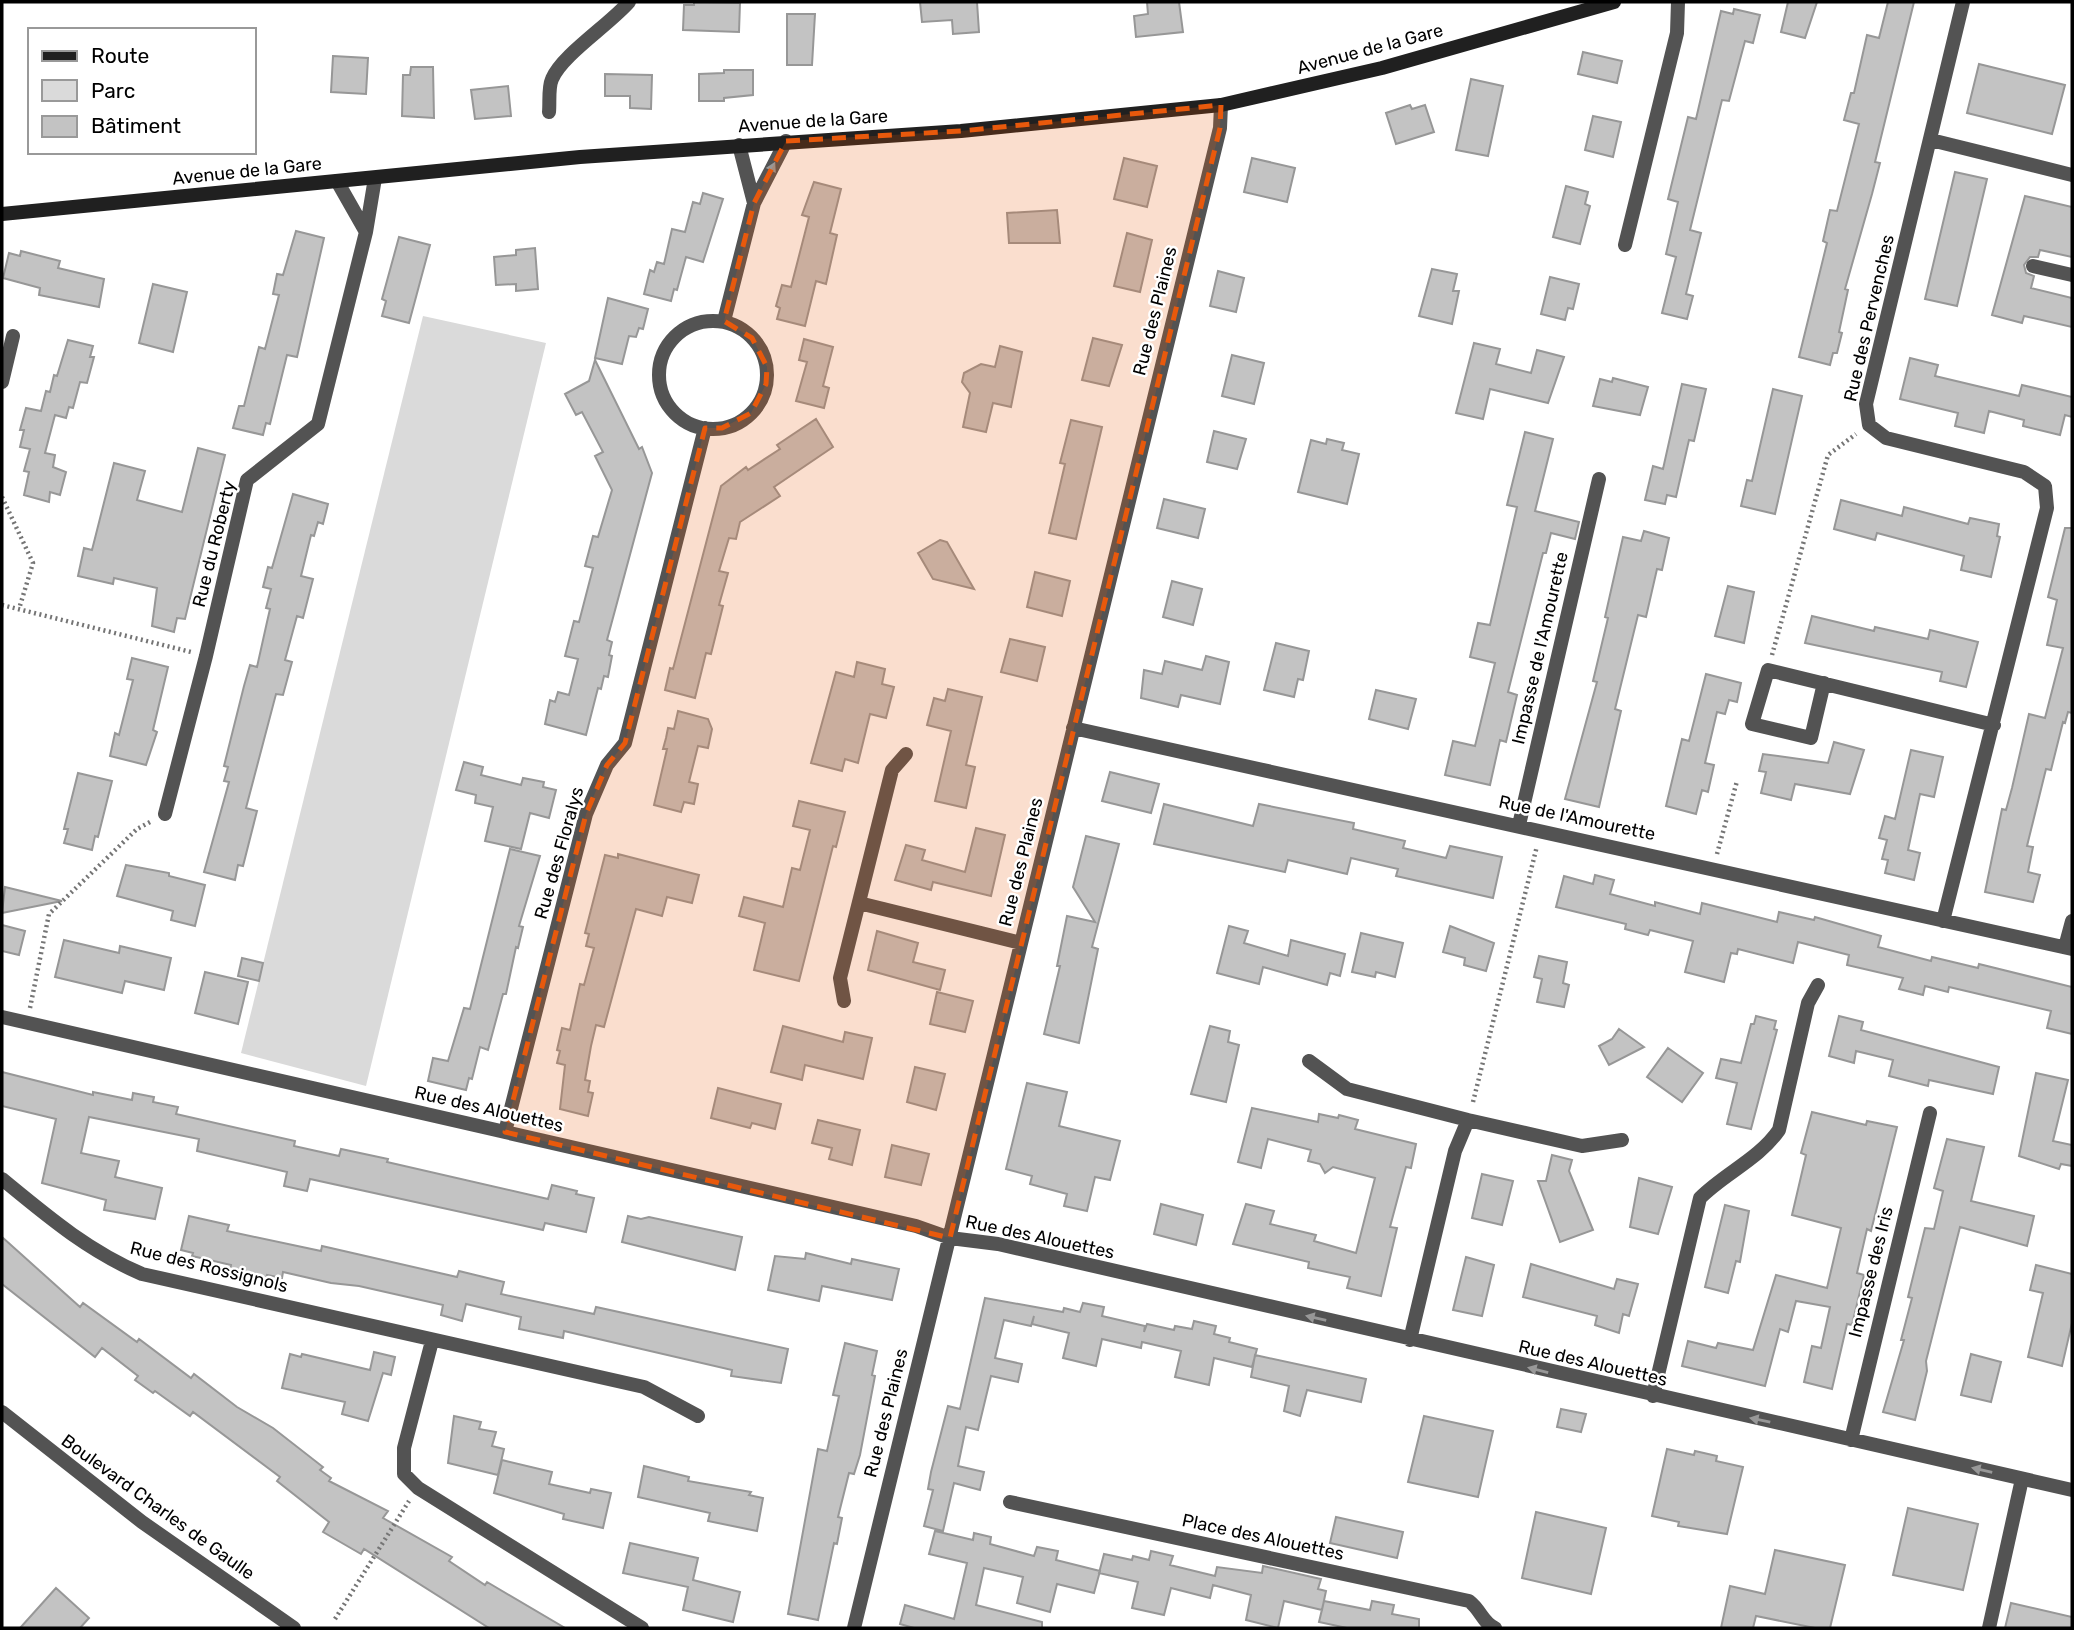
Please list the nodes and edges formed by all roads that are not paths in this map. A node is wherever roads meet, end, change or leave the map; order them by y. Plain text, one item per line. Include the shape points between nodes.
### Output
1 (629, 2) edge
2 (1614, 2) edge
3 (1678, 2) edge
4 (1963, 2) edge
5 (1221, 105) junction
6 (550, 112) dead end
7 (1931, 140) junction
8 (786, 141) junction
9 (739, 145) junction
10 (2072, 175) edge
11 (375, 178) junction
12 (337, 181) junction
13 (754, 203) junction
14 (2, 214) edge
15 (366, 232) junction
16 (1625, 245) dead end
17 (2033, 266) dead end
18 (2072, 275) edge
19 (724, 321) junction
20 (13, 336) dead end
21 (2, 382) edge
22 (705, 428) junction
23 (1600, 479) dead end
24 (1824, 683) junction
25 (1994, 725) junction
26 (1073, 727) junction
27 (906, 754) dead end
28 (165, 814) road end
29 (1519, 825) junction
30 (859, 903) junction
31 (1943, 921) junction
32 (2072, 921) edge
33 (1021, 943) junction
34 (2069, 948) edge
35 (1818, 985) dead end
36 (844, 1001) dead end
37 (2, 1017) edge
38 (1309, 1062) dead end
39 (1930, 1113) dead end
40 (1468, 1120) junction
41 (505, 1132) junction
42 (1622, 1140) dead end
43 (2, 1179) edge
44 (950, 1238) junction
45 (1410, 1340) junction
46 (432, 1341) junction
47 (1653, 1396) junction
48 (2, 1412) edge
49 (698, 1416) dead end
50 (1851, 1440) junction
51 (2022, 1479) junction
52 (2072, 1490) edge
53 (1010, 1502) dead end
54 (294, 1628) edge
55 (642, 1628) edge
56 (854, 1628) edge
57 (1495, 1628) edge
58 (1989, 1628) edge

1 - 6 street via 561,64 550,82
2 - 5 street, Avenue de la Gare via 1382,68
3 - 16 street via 1677,33
4 - 7 street, Rue des Pervenches
5 - 8 street, Avenue de la Gare via 961,131
5 - 26 street, Rue des Plaines via 1217,142
7 - 10 street
7 - 25 street, Rue des Pervenches via 1866,404 1869,425 1886,438 2024,472 2045,486 2047,508
8 - 9 street, Avenue de la Gare
13 -> 8 street
9 - 11 street, Avenue de la Gare
9 - 13 street
11 - 12 street, Avenue de la Gare
11 - 15 street, Rue du Roberty
12 - 14 street, Avenue de la Gare
12 - 15 street
13 - 19 street
15 - 28 street, Rue du Roberty via 318,424 247,480
17 - 18 street
19 - 22 street via 752,338 766,367 766,384 751,413 722,428
19 - 22 street via 690,325 665,349 659,365 664,399 689,423
20 - 21 street
22 - 41 street, Rue des Floralys via 625,743 607,765 586,814
23 - 29 street, Impasse de l'Amourette
24 - 24 street via 1811,738 1752,724 1768,670
24 - 25 street
25 - 31 street, Rue des Pervenches
26 - 29 street, Rue de l'Amourette
26 - 33 street, Rue des Plaines
27 - 30 street via 892,770
29 - 31 street, Rue de l'Amourette
30 - 33 street
30 - 36 street via 839,978
31 - 34 street, Rue de l'Amourette
32 - 34 street
33 - 44 street, Rue des Plaines
35 - 47 street via 1808,1003 1779,1130 1766,1148 1700,1198
37 - 41 street, Rue des Alouettes
38 - 40 street via 1347,1088
39 - 50 street, Impasse des Iris
40 - 42 street via 1582,1146
40 - 45 street via 1455,1151
41 - 44 street, Rue des Alouettes via 916,1226
43 - 46 street, Rue des Rossignols via 76,1240 142,1274
45 -> 44 street, Rue des Alouettes via 998,1244
44 - 56 street, Rue des Plaines
47 -> 45 street, Rue des Alouettes
46 - 49 street, Rue des Rossignols via 644,1387
46 - 55 street via 404,1448 404,1474 418,1488
50 -> 47 street, Rue des Alouettes
48 - 54 street, Boulevard Charles de Gaulle via 142,1522
51 -> 50 street, Rue des Alouettes
51 - 52 street, Rue des Alouettes
51 - 58 street
53 - 57 street, Place des Alouettes via 1469,1601 1478,1607 1485,1623

